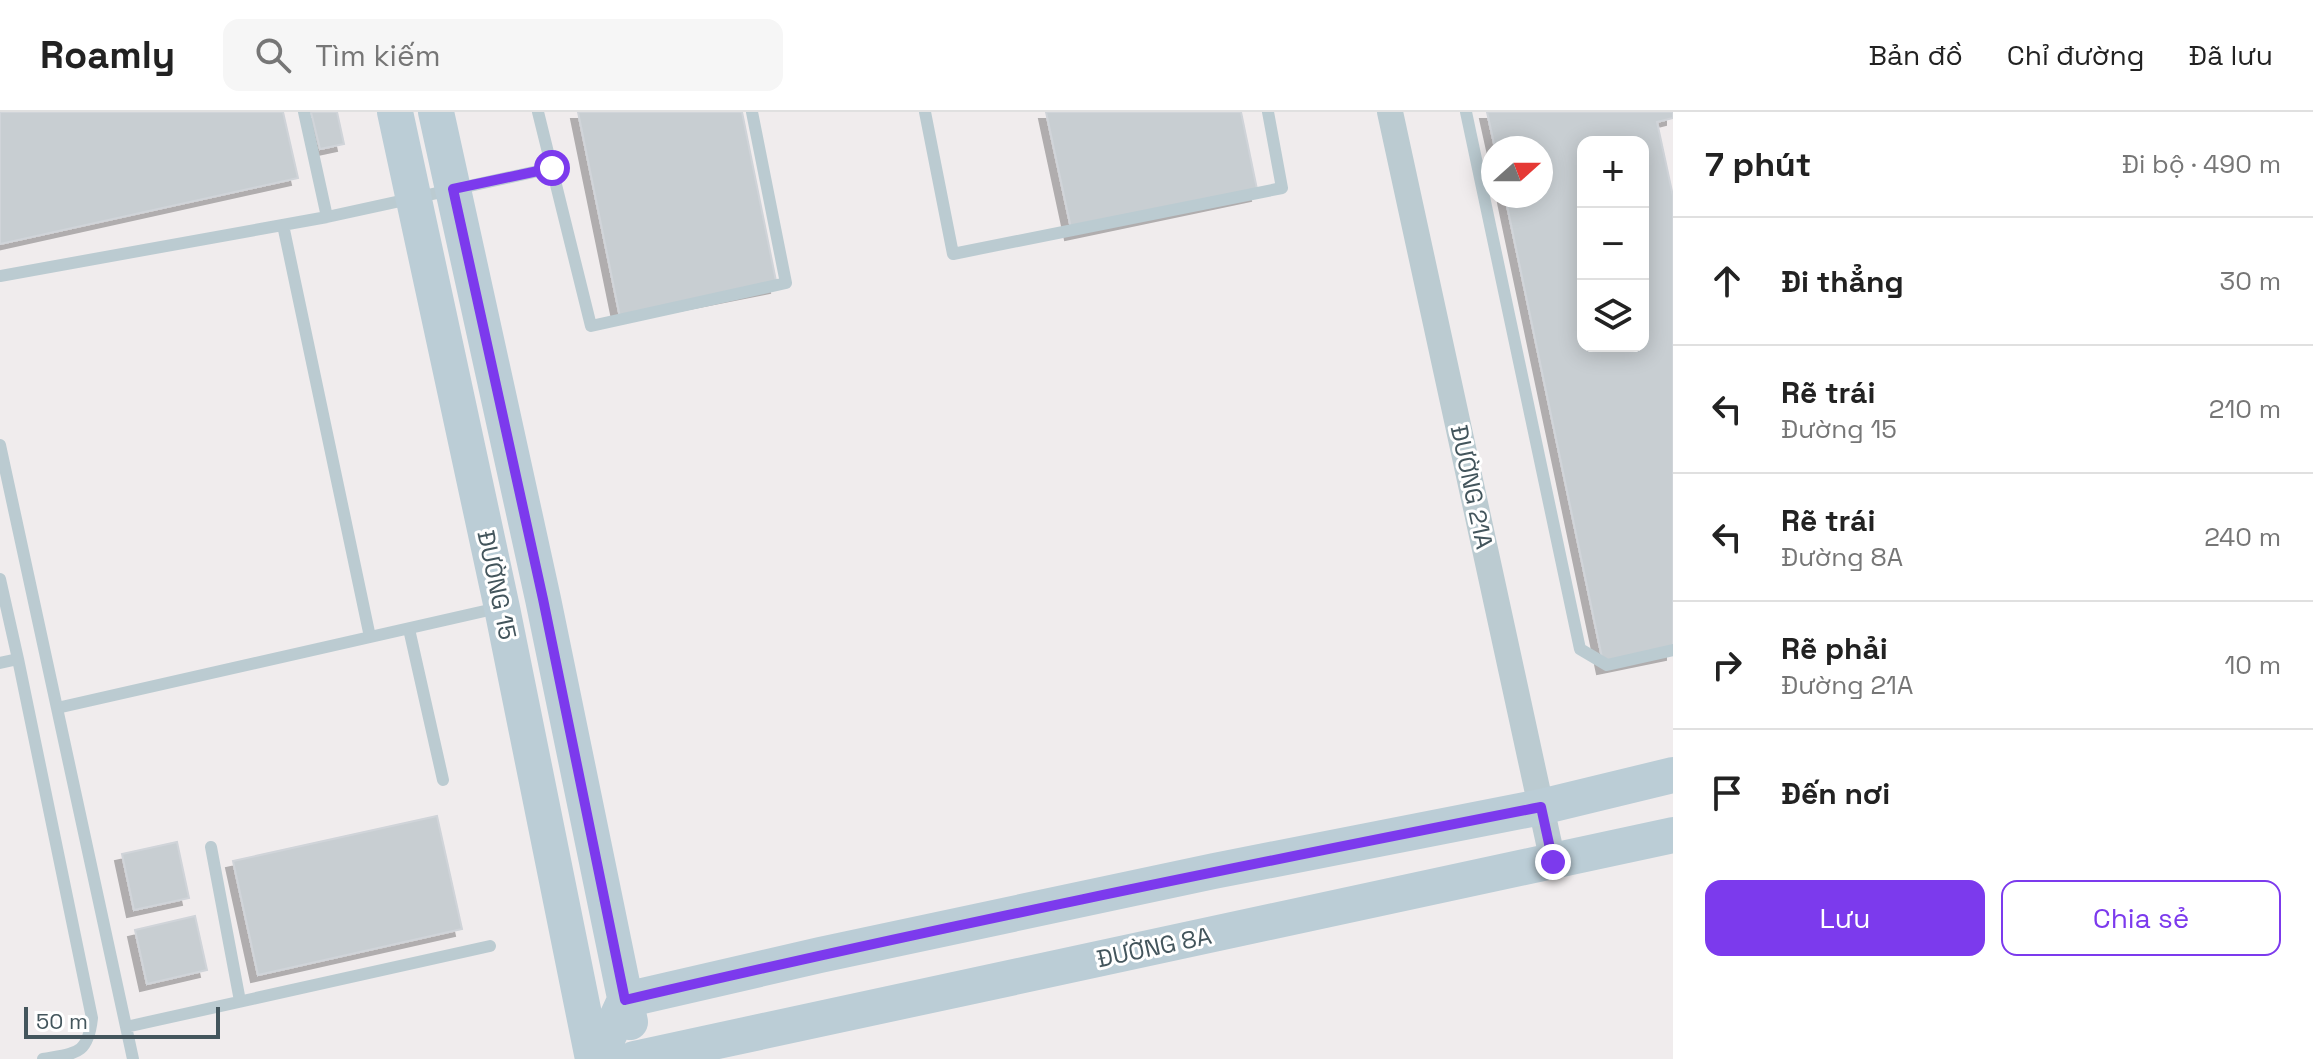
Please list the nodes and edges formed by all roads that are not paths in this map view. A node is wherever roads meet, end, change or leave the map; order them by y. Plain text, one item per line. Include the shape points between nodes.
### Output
1 (304, 112) edge
2 (395, 112) edge
3 (436, 112) edge
4 (538, 112) edge
5 (752, 112) edge
6 (925, 112) edge
7 (1268, 112) edge
8 (1390, 112) edge
9 (1466, 112) edge
10 (552, 168) junction
11 (453, 189) junction
12 (413, 198) junction
13 (327, 217) junction
14 (283, 225) junction
15 (0, 276) edge
16 (0, 445) edge
17 (0, 579) edge
18 (502, 608) junction
19 (409, 629) junction
20 (370, 637) junction
21 (1673, 650) edge
22 (18, 659) junction
23 (0, 663) edge
24 (57, 708) junction
25 (1673, 775) edge
26 (443, 780) dead end
27 (1541, 807) junction
28 (1673, 835) edge
29 (211, 847) dead end
30 (1553, 862) junction
31 (490, 946) dead end
32 (625, 1000) junction
33 (240, 1001) junction
34 (126, 1027) junction
35 (43, 1059) edge
36 (133, 1059) edge
37 (595, 1059) edge
38 (637, 1059) edge

1 - 13 lane
2 - 12 street, ĐƯỜNG 15
3 - 11 street, ĐƯỜNG 15
4 - 10 lane
5 - 10 lane via 786,283 591,326
6 - 7 lane via 953,254 1282,188
8 - 27 street, ĐƯỜNG 21A
9 - 21 lane via 1580,649 1607,665
10 - 11 lane
11 - 12 lane
11 - 32 street, ĐƯỜNG 15
12 - 13 lane
12 - 18 street, ĐƯỜNG 15
13 - 14 lane
14 - 15 lane
14 - 20 lane
16 - 24 lane
17 - 22 lane
18 - 19 lane
18 - 37 street, ĐƯỜNG 15
19 - 20 lane
19 - 26 lane
20 - 24 lane
22 - 23 lane
22 - 35 lane via 92,1018 85,1046
24 - 34 lane
25 - 27 street
27 - 30 street, ĐƯỜNG 21A
27 - 32 street via 1214,871
28 - 30 street, ĐƯỜNG 8A
29 - 33 lane
30 - 38 street, ĐƯỜNG 8A
31 - 33 lane
32 - 37 street
32 - 38 street, ĐƯỜNG 15
33 - 34 lane
34 - 36 lane

